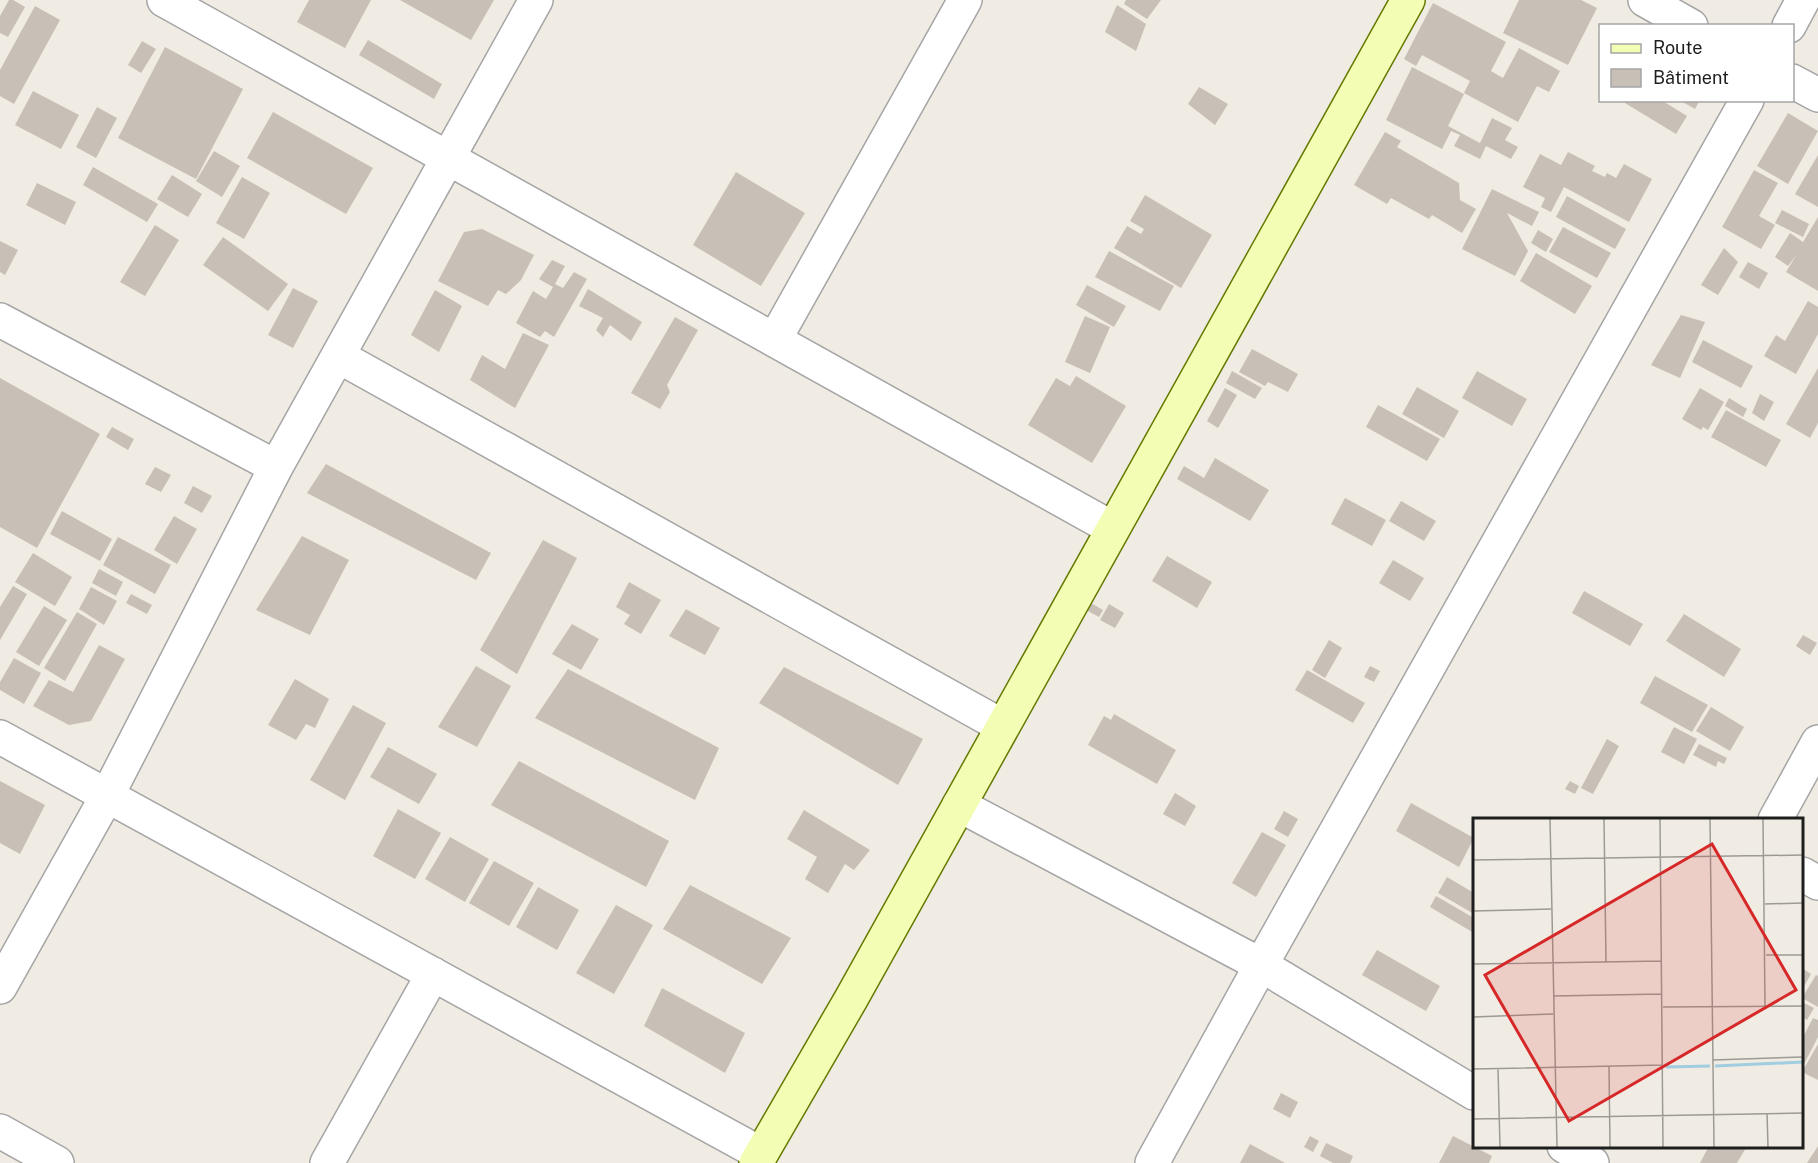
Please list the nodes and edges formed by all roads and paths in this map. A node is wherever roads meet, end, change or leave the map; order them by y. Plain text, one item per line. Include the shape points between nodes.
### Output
1 (164, 0) edge
2 (536, 0) edge
3 (965, 0) edge
4 (1408, 0) edge
5 (1645, 0) edge
6 (1803, 0) edge
7 (1687, 24) edge
8 (1790, 24) edge
9 (1794, 82) edge
10 (1818, 95) edge
11 (1746, 102) edge
12 (448, 158) junction
13 (0, 320) edge
14 (775, 339) junction
15 (338, 356) junction
16 (276, 467) junction
17 (1112, 528) junction
18 (1002, 726) junction
19 (0, 737) edge
20 (1818, 742) edge
21 (107, 796) junction
22 (959, 805) junction
23 (1776, 818) edge
24 (1803, 875) edge
25 (1818, 883) edge
26 (1261, 965) junction
27 (433, 974) junction
28 (0, 987) edge
29 (1473, 1092) edge
30 (0, 1131) edge
31 (758, 1158) edge
32 (57, 1163) edge
33 (327, 1163) edge
34 (1152, 1163) edge

1 - 12 street
2 - 12 street
3 - 14 street
4 - 17 street
5 - 7 street
6 - 8 street
9 - 10 street
11 - 26 street
12 - 14 street
12 - 15 street
13 - 16 street
14 - 17 street
15 - 16 street
15 - 18 street
16 - 21 street
17 - 18 street
18 - 22 street
19 - 21 street
20 - 23 street
21 - 27 street
21 - 28 street
22 - 26 street
22 - 31 street
24 - 25 street
26 - 29 street
26 - 34 street
27 - 31 street
27 - 33 street
30 - 32 street

